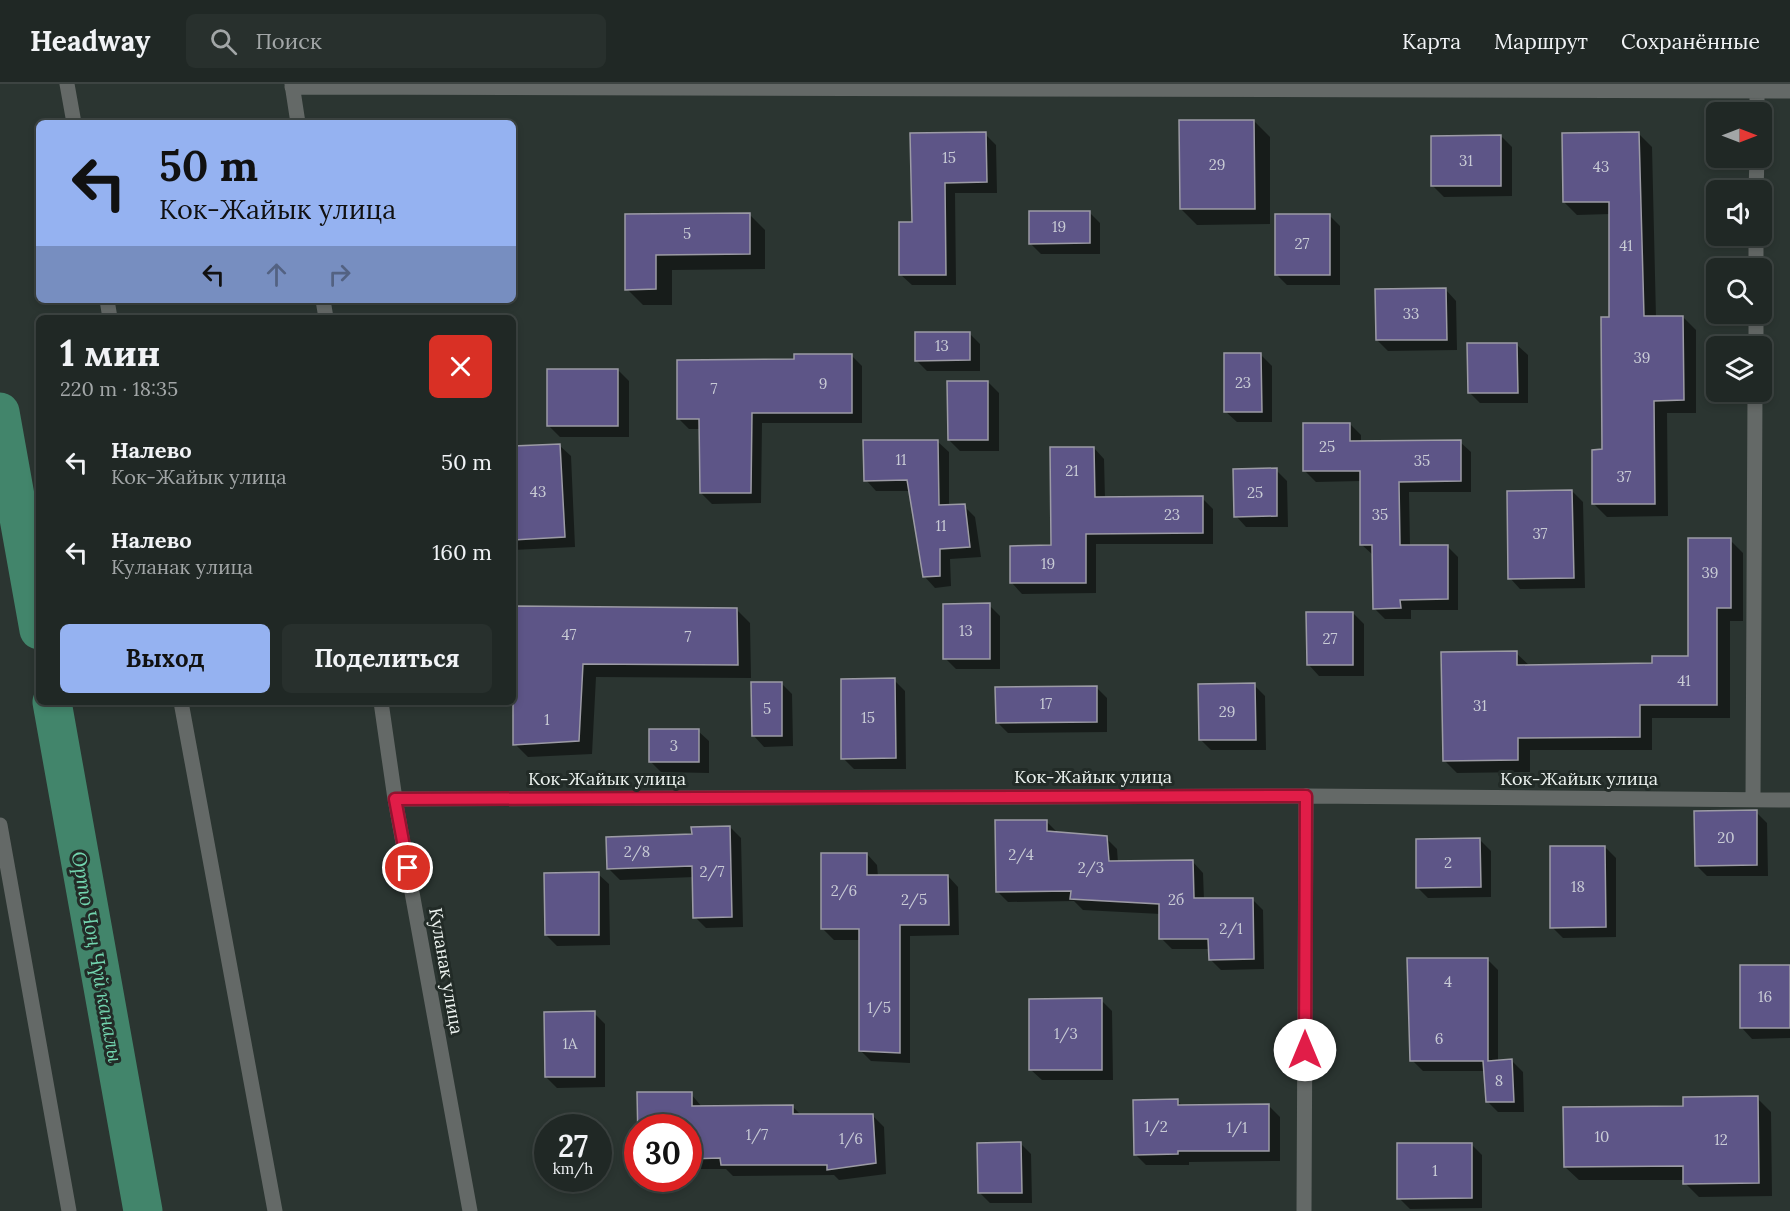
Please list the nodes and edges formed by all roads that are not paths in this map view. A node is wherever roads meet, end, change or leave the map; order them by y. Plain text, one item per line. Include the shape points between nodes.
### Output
1 (67, 84) edge
2 (292, 85) edge
3 (1790, 91) edge
4 (1757, 92) junction
5 (1757, 102) edge
6 (73, 120) edge
7 (298, 120) edge
8 (1755, 402) edge
9 (182, 705) edge
10 (381, 705) edge
11 (1306, 796) junction
12 (395, 799) junction
13 (1753, 799) junction
14 (1790, 800) edge
15 (0, 825) edge
16 (69, 1211) edge
17 (275, 1211) edge
18 (470, 1211) edge
19 (1304, 1211) edge

1 - 6 street
2 - 4 street
2 - 7 street
3 - 4 street
4 - 5 street
8 - 13 street
9 - 17 street
10 - 12 street, Куланак улица
11 - 12 street, Кок-Жайык улица
11 - 13 street, Кок-Жайык улица
11 - 19 street
12 - 18 street, Куланак улица
13 - 14 street, Кок-Жайык улица
15 - 16 street

